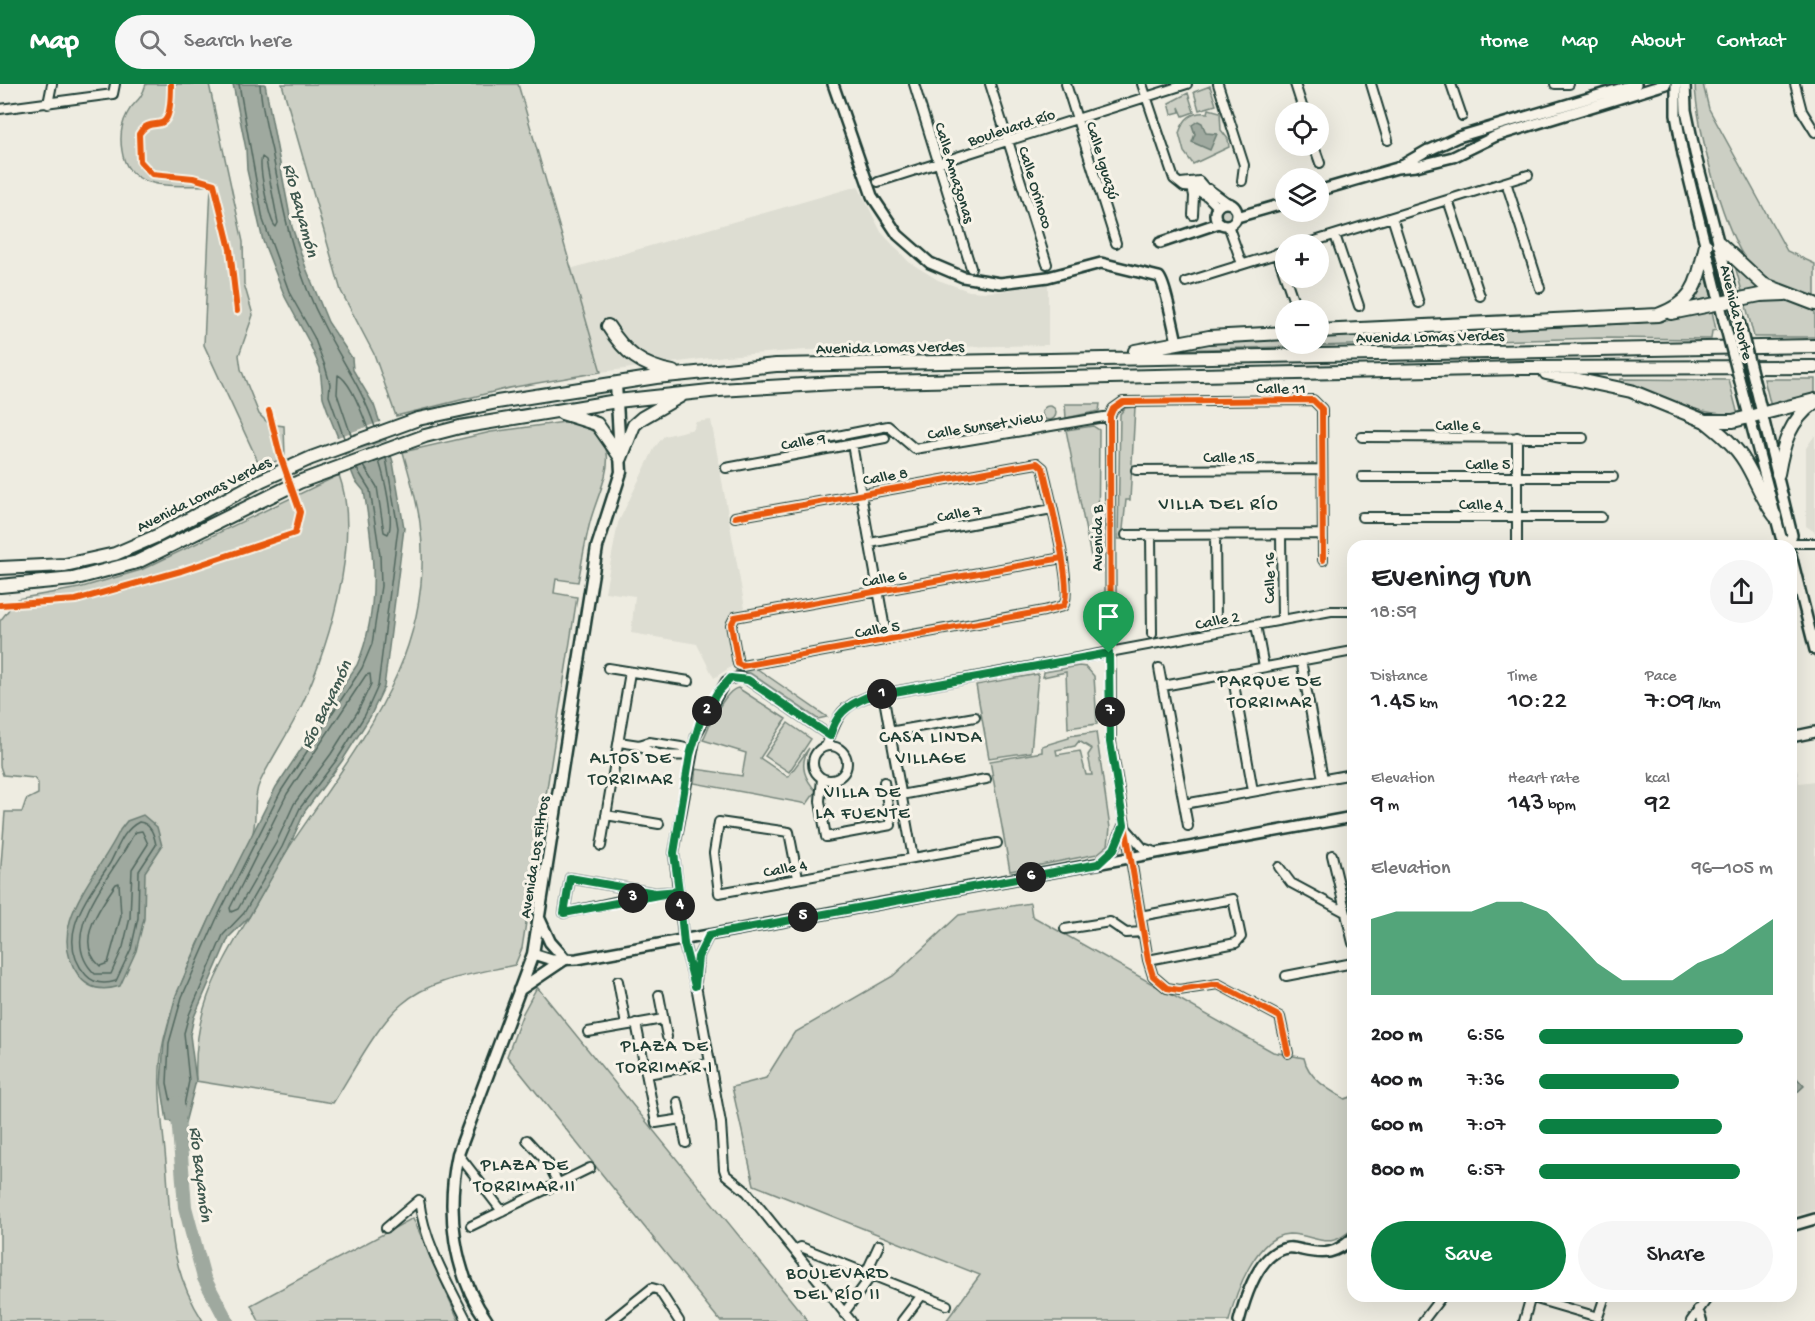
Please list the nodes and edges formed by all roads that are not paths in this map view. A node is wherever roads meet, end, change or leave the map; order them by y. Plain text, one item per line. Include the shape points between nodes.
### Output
1 (51, 84) edge
2 (115, 84) edge
3 (833, 84) edge
4 (914, 84) edge
5 (990, 84) edge
6 (1066, 84) edge
7 (1142, 84) edge
8 (1187, 84) edge
9 (1218, 84) edge
10 (1295, 84) edge
11 (1371, 84) edge
12 (1451, 84) edge
13 (1555, 84) edge
14 (1569, 84) edge
15 (1636, 84) edge
16 (1666, 84) edge
17 (1676, 84) edge
18 (1685, 84) edge
19 (1795, 84) edge
20 (1146, 97) junction
21 (1301, 102) edge
22 (48, 104) junction
23 (0, 109) edge
24 (1462, 116) dead end
25 (1077, 119) junction
26 (1494, 127) junction
27 (1815, 132) edge
28 (1388, 140) dead end
29 (1008, 141) junction
30 (1446, 142) junction
31 (1423, 153) junction
32 (1318, 156) edge
33 (1455, 156) junction
34 (939, 163) junction
35 (1320, 163) dead end
36 (1397, 168) junction
37 (1528, 175) dead end
38 (1242, 181) dead end
39 (878, 182) dead end
40 (1506, 182) junction
41 (1179, 184) junction
42 (1192, 187) junction
43 (1205, 188) junction
44 (1329, 188) edge
45 (1448, 200) junction
46 (1231, 205) junction
47 (1275, 206) edge
48 (1270, 207) junction
49 (1216, 210) junction
50 (1193, 215) dead end
51 (1392, 217) junction
52 (1237, 218) junction
53 (1223, 224) junction
54 (1335, 235) junction
55 (1186, 236) junction
56 (1329, 237) edge
57 (1116, 243) dead end
58 (1160, 243) dead end
59 (1719, 243) junction
60 (1706, 245) junction
61 (1275, 254) edge
62 (1047, 264) dead end
63 (1242, 264) junction
64 (971, 268) dead end
65 (1186, 282) dead end
66 (1540, 288) dead end
67 (1785, 294) junction
68 (1480, 296) dead end
69 (1734, 300) junction
70 (1419, 303) dead end
71 (1720, 303) junction
72 (1815, 304) edge
73 (1359, 306) dead end
74 (1658, 315) junction
75 (608, 326) dead end
76 (1329, 330) edge
77 (1275, 334) edge
78 (1177, 342) junction
79 (1815, 346) edge
80 (1094, 358) junction
81 (1815, 367) edge
82 (1522, 368) junction
83 (683, 374) junction
84 (616, 384) junction
85 (683, 394) junction
86 (617, 401) junction
87 (1815, 402) edge
88 (555, 411) junction
89 (1762, 413) junction
90 (1110, 416) junction
91 (1749, 417) junction
92 (1705, 421) junction
93 (1362, 437) dead end
94 (1517, 437) junction
95 (885, 438) dead end
96 (1583, 438) dead end
97 (802, 443) dead end
98 (852, 444) junction
99 (621, 458) junction
100 (726, 468) dead end
101 (1322, 469) junction
102 (1136, 470) dead end
103 (1778, 474) junction
104 (1362, 477) dead end
105 (1517, 477) junction
106 (1613, 477) dead end
107 (861, 494) junction
108 (1052, 509) junction
109 (1517, 516) junction
110 (1775, 516) junction
111 (735, 517) dead end
112 (1362, 517) dead end
113 (1601, 517) dead end
114 (1322, 534) junction
115 (1126, 535) dead end
116 (1151, 535) junction
117 (1215, 535) junction
118 (1281, 535) junction
119 (1517, 540) edge
120 (1784, 540) edge
121 (1790, 540) edge
122 (870, 543) junction
123 (1815, 543) edge
124 (1797, 544) edge
125 (1062, 558) junction
126 (1323, 560) dead end
127 (0, 568) edge
128 (38, 583) junction
129 (0, 586) edge
130 (879, 592) junction
131 (0, 593) edge
132 (1797, 596) edge
133 (1347, 611) edge
134 (1281, 620) junction
135 (1216, 622) dead end
136 (1256, 625) junction
137 (1152, 634) dead end
138 (887, 640) junction
139 (734, 641) joint
140 (1815, 650) edge
141 (1347, 652) edge
142 (1109, 653) junction
143 (1301, 660) junction
144 (1264, 667) junction
145 (608, 668) dead end
146 (1160, 668) dead end
147 (630, 672) junction
148 (1232, 673) junction
149 (689, 681) dead end
150 (1163, 686) junction
151 (883, 694) junction
152 (975, 717) dead end
153 (890, 732) junction
154 (1815, 732) edge
155 (830, 736) junction
156 (1797, 736) edge
157 (619, 742) junction
158 (658, 744) junction
159 (639, 745) junction
160 (674, 746) junction
161 (826, 746) junction
162 (657, 753) junction
163 (688, 754) junction
164 (672, 756) junction
165 (1347, 775) edge
166 (822, 778) junction
167 (986, 779) dead end
168 (1323, 779) junction
169 (884, 782) dead end
170 (1253, 791) junction
171 (901, 795) junction
172 (1184, 804) junction
173 (606, 815) junction
174 (1347, 818) edge
175 (659, 824) dead end
176 (1124, 825) junction
177 (1188, 826) dead end
178 (997, 843) dead end
179 (601, 846) dead end
180 (1158, 853) junction
181 (1332, 855) dead end
182 (913, 858) junction
183 (1129, 858) junction
184 (1098, 864) junction
185 (1279, 867) dead end
186 (798, 878) junction
187 (679, 891) junction
188 (655, 893) junction
189 (1345, 912) junction
190 (539, 916) junction
191 (1140, 916) junction
192 (1347, 920) edge
193 (1065, 929) dead end
194 (1143, 932) junction
195 (709, 935) junction
196 (684, 940) junction
197 (533, 954) junction
198 (565, 959) junction
199 (1148, 960) junction
200 (1347, 964) edge
201 (1286, 976) dead end
202 (618, 981) dead end
203 (695, 986) junction
204 (519, 990) junction
205 (659, 995) dead end
206 (663, 1019) junction
207 (636, 1023) junction
208 (626, 1025) junction
209 (588, 1032) dead end
210 (667, 1038) dead end
211 (1288, 1053) dead end
212 (710, 1063) junction
213 (647, 1074) junction
214 (678, 1102) dead end
215 (682, 1119) junction
216 (527, 1140) dead end
217 (686, 1143) dead end
218 (458, 1154) junction
219 (590, 1168) dead end
220 (558, 1184) junction
221 (502, 1211) junction
222 (1815, 1219) edge
223 (1797, 1224) edge
224 (471, 1226) dead end
225 (386, 1228) dead end
226 (1347, 1243) edge
227 (879, 1245) dead end
228 (794, 1250) junction
229 (869, 1274) junction
230 (922, 1295) junction
231 (1437, 1302) edge
232 (1528, 1302) edge
233 (1549, 1302) edge
234 (1603, 1302) edge
235 (1704, 1302) edge
236 (947, 1305) dead end
237 (1698, 1309) junction
238 (844, 1313) junction
239 (467, 1321) edge
240 (487, 1321) edge
241 (611, 1321) edge
242 (679, 1321) edge
243 (851, 1321) edge
244 (902, 1321) edge
245 (1239, 1321) edge
246 (1423, 1321) edge
247 (1524, 1321) edge
248 (1691, 1321) edge
249 (1702, 1321) edge

1 - 22 street
2 - 22 street via 113,94
3 - 78 street via 872,196 898,235 914,251 954,274 990,282 1018,282 1101,263 1159,277 1166,286 1167,307
4 - 34 street, Calle Amazonas
5 - 29 street, Calle Orinoco
6 - 25 street, Calle Iguazú
7 - 20 street
8 - 20 street, Boulevard Río
9 - 38 street via 1244,165
10 - 21 street
11 - 28 street
12 - 24 street
13 - 14 street
15 - 26 street
16 - 33 street via 1496,135
17 - 60 street, Avenida Norte via 1679,134
18 - 59 street, Avenida Norte via 1695,153
19 - 27 street via 1802,111
20 - 25 street, Boulevard Río
20 - 41 street
22 - 23 street
25 - 29 street, Boulevard Río
25 - 57 street, Calle Iguazú
26 - 30 street
26 - 31 street via 1460,130
29 - 34 street, Boulevard Río
29 - 62 street, Calle Orinoco
30 - 31 street
30 - 33 street via 1446,153
31 - 36 street
32 - 35 street
33 - 36 street
34 - 39 street, Boulevard Río
34 - 64 street, Calle Amazonas
36 - 44 street
37 - 40 street
40 - 45 street
40 - 66 street
41 - 42 street
41 - 43 street via 1199,181
42 - 43 street
42 - 49 street via 1207,196
42 - 50 street
43 - 46 street
45 - 51 street
45 - 68 street
46 - 48 street
46 - 49 street
46 - 52 street
47 - 48 street
48 - 52 street
49 - 53 street
49 - 55 street
51 - 54 street
51 - 70 street
52 - 53 street
53 - 55 street
53 - 63 street
54 - 56 street
54 - 73 street
55 - 58 street
59 - 67 highway via 1755,278
59 - 69 street, Avenida Norte
60 - 71 street, Avenida Norte
60 - 74 highway via 1699,278 1689,296 1674,309
61 - 63 street
63 - 65 street
67 - 69 highway
67 - 72 highway
69 - 71 highway
69 - 89 street, Avenida Norte, bridge
71 - 74 highway
71 - 91 street, Avenida Norte, bridge
74 - 76 highway
75 - 83 highway via 638,361
77 - 78 highway
78 - 80 highway
79 - 80 highway, Avenida Lomas Verdes
80 - 83 highway, Avenida Lomas Verdes via 776,365
81 - 82 highway, Avenida Lomas Verdes
82 - 85 highway, Avenida Lomas Verdes via 836,383
82 - 92 highway via 1630,391
83 - 84 highway, Avenida Lomas Verdes
84 - 86 main road, Avenida Los Filtros
84 - 127 highway, Avenida Lomas Verdes via 418,419 311,458 115,554 65,565
85 - 86 highway, Avenida Lomas Verdes
85 - 99 highway via 634,425
86 - 88 highway, Avenida Lomas Verdes
86 - 99 main road, Avenida Los Filtros
87 - 89 highway
87 - 103 highway via 1789,431
88 - 99 highway via 597,424
88 - 128 highway, Avenida Lomas Verdes via 425,436 351,461 268,496 137,562 96,575
89 - 91 highway
89 - 103 street, Avenida Norte
90 - 97 street, Calle Sunset View via 915,449 888,426
90 - 101 street, Calle 11 via 1123,402 1313,400 1322,410
90 - 142 street, Avenida B
91 - 92 highway
91 - 110 street, Avenida Norte
92 - 110 highway via 1744,460 1761,497
93 - 94 street, Calle 6
94 - 96 street, Calle 6
94 - 105 street
95 - 98 street, Calle 9
98 - 100 street, Calle 9
98 - 107 street
99 - 190 main road, Avenida Los Filtros via 621,472 597,547
101 - 102 street, Calle 15
101 - 114 street, Calle 11
103 - 121 street, Avenida Norte
104 - 105 street, Calle 5
105 - 106 street, Calle 5
105 - 109 street
107 - 108 street, Calle 8 via 1032,462 1043,468
107 - 111 street, Calle 8
107 - 122 street
108 - 122 street, Calle 7
108 - 125 street
109 - 112 street, Calle 4
109 - 113 street, Calle 4
109 - 119 street
110 - 120 street, Avenida Norte
114 - 118 street
114 - 126 street, Calle 11
115 - 116 street
116 - 117 street
116 - 137 street
117 - 118 street
117 - 135 street
118 - 134 street, Calle 16
122 - 130 street
123 - 124 street
125 - 130 street, Calle 6
125 - 138 street, Calle 5 via 1066,602 1061,608
128 - 129 highway, Avenida Lomas Verdes
128 - 131 highway via 22,591
130 - 138 street
130 - 139 street, Calle 6 via 735,617 731,625
132 - 140 street
133 - 134 street, Calle 2
134 - 136 street, Calle 2
136 - 142 street, Calle 2
136 - 144 street
138 - 139 street, Calle 5 via 746,666 738,664
141 - 143 street
142 - 151 street
142 - 176 street, Avenida B via 1110,742
143 - 144 street
143 - 168 street
144 - 148 street
145 - 147 street
146 - 150 street
147 - 149 street
147 - 157 street
148 - 150 street
148 - 170 street
150 - 172 street
151 - 153 street
151 - 155 street via 844,709 834,721
152 - 153 street
153 - 171 street
154 - 156 street
155 - 161 street
155 - 163 street via 748,680 735,677 717,693
157 - 159 street
157 - 173 street
158 - 159 street
158 - 160 street
158 - 162 street
159 - 162 street
160 - 163 street via 685,748
160 - 164 street
161 - 166 street via 816,752 813,763
161 - 166 street via 840,749 847,765 839,777
162 - 164 street
163 - 164 street via 682,758
163 - 187 street via 674,853
165 - 168 street
166 - 169 street via 820,801 826,837 891,825
167 - 171 street
168 - 170 street
170 - 172 street
171 - 182 street
172 - 177 street
173 - 175 street
173 - 179 street
174 - 180 street
176 - 180 street via 1143,848
176 - 183 street, Avenida B
176 - 184 street via 1114,849
178 - 182 street, Calle 4
180 - 183 street
181 - 189 street
182 - 186 street, Calle 4
183 - 184 street
183 - 191 street, Avenida B
184 - 195 street
185 - 189 street via 1291,883
186 - 186 street, Calle 4 via 719,893 714,853 719,822 789,832
187 - 188 street
187 - 196 street
188 - 188 street via 575,910 564,913 570,878
189 - 192 street
190 - 197 main road, Avenida Los Filtros
190 - 198 main road via 550,942
191 - 194 street, Avenida B
191 - 199 street via 1233,898 1241,936 1236,943
193 - 194 street via 1110,922 1126,933
194 - 199 street, Avenida B
195 - 196 street
195 - 203 street via 698,957
196 - 198 street
196 - 203 street
197 - 198 street
197 - 204 main road, Avenida Los Filtros
198 - 204 main road
199 - 211 street via 1153,976 1167,988 1218,984 1280,1017
200 - 201 street
202 - 208 street
203 - 212 street
204 - 218 main road, Avenida Los Filtros
205 - 206 street
206 - 207 street
206 - 210 street
207 - 208 street
207 - 213 street
208 - 209 street
212 - 213 street
212 - 228 street via 726,1174 747,1192
213 - 215 street via 656,1123
214 - 215 street
215 - 217 street
216 - 220 street via 548,1163
218 - 221 street
218 - 240 main road, Avenida Los Filtros via 453,1190 456,1245 468,1288
219 - 220 street
220 - 221 street
221 - 224 street
222 - 223 street
225 - 239 street via 420,1200 421,1218 431,1244
226 - 245 street via 1332,1252 1289,1247 1274,1252 1245,1298
227 - 229 street
228 - 229 street via 801,1247
228 - 238 street
229 - 230 street
229 - 238 street
230 - 236 street
230 - 244 street
231 - 246 street
232 - 247 street
233 - 234 street via 1598,1317
235 - 237 street
237 - 248 street
237 - 249 street
238 - 243 street
241 - 242 street via 652,1288 659,1290

